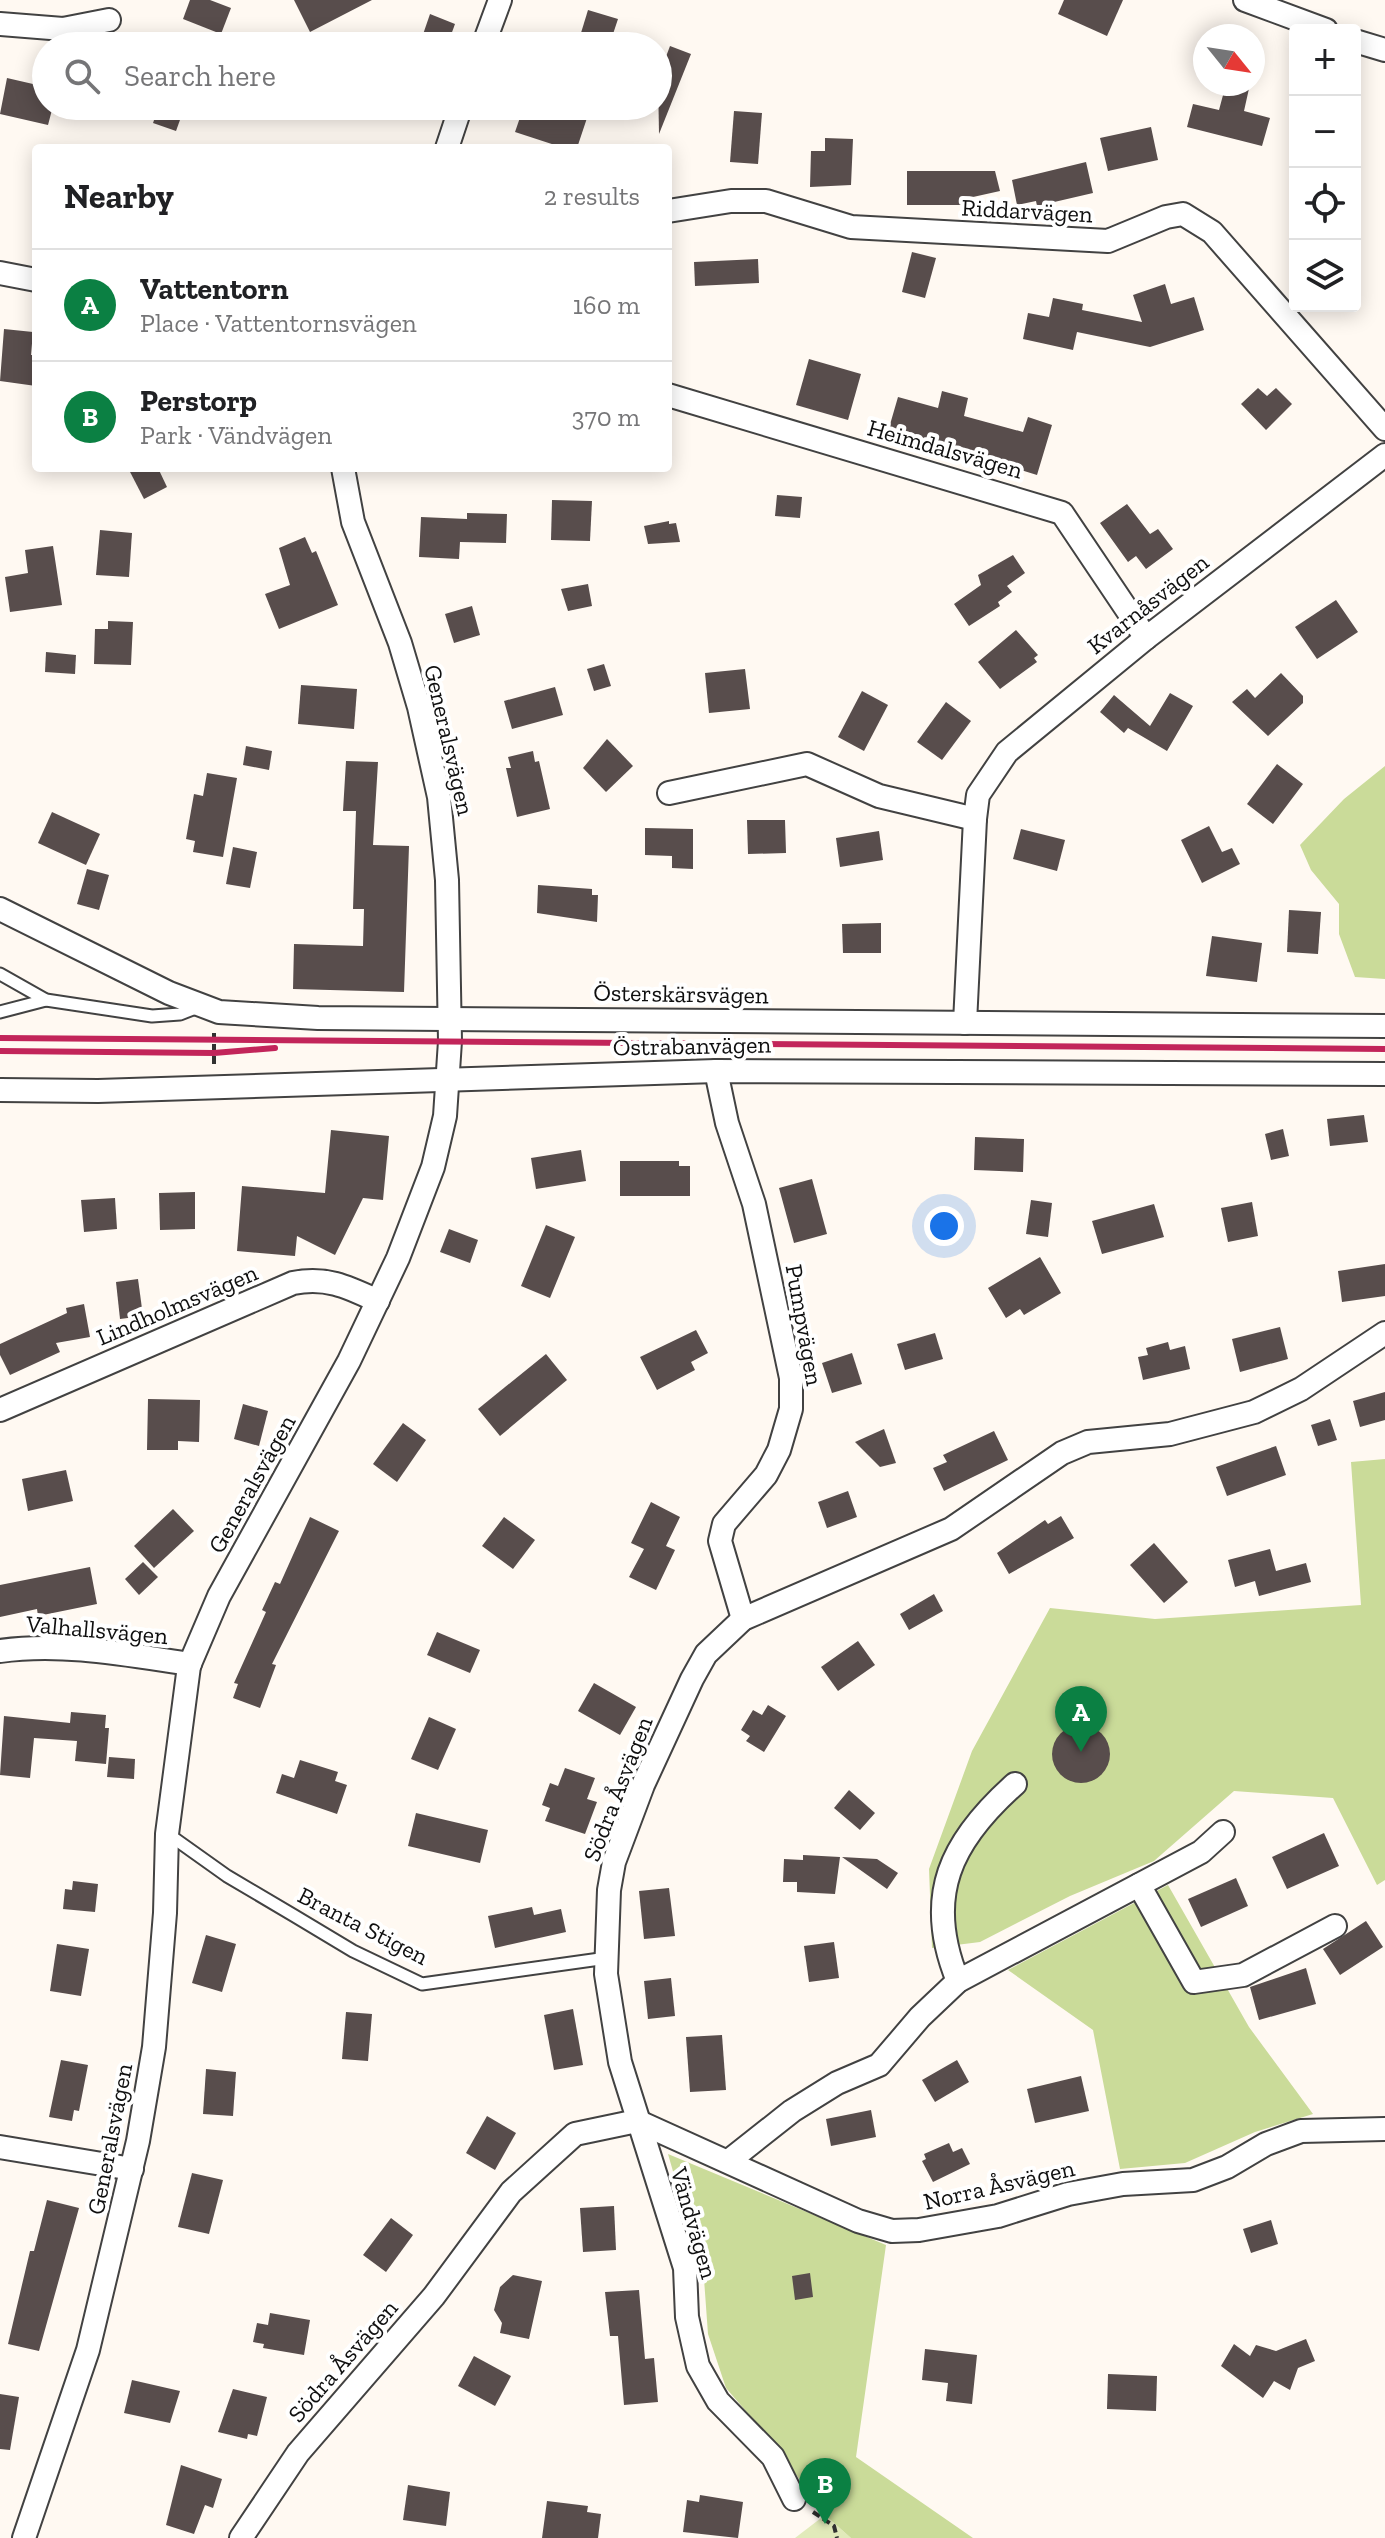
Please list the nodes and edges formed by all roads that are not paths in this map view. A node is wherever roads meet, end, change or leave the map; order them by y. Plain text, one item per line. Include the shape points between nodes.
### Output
1 (500, 0) edge
2 (1245, 0) edge
3 (109, 20) dead end
4 (0, 24) edge
5 (1310, 24) edge
6 (488, 32) edge
7 (1361, 43) edge
8 (1385, 50) edge
9 (456, 120) edge
10 (448, 144) edge
11 (672, 210) edge
12 (0, 273) edge
13 (32, 279) edge
14 (672, 396) edge
15 (1385, 429) edge
16 (1385, 455) edge
17 (343, 472) edge
18 (1146, 638) junction
19 (669, 793) dead end
20 (975, 819) junction
21 (0, 909) edge
22 (0, 974) edge
23 (46, 1000) junction
24 (201, 1006) junction
25 (0, 1012) edge
26 (449, 1017) junction
27 (965, 1023) junction
28 (1385, 1026) edge
29 (716, 1071) junction
30 (1385, 1074) edge
31 (449, 1078) junction
32 (0, 1090) edge
33 (378, 1301) junction
34 (1385, 1333) edge
35 (0, 1410) edge
36 (743, 1619) junction
37 (0, 1651) edge
38 (190, 1664) junction
39 (1015, 1784) dead end
40 (1223, 1832) dead end
41 (167, 1834) junction
42 (1139, 1885) junction
43 (1335, 1926) dead end
44 (607, 1958) junction
45 (958, 1981) junction
46 (637, 2121) junction
47 (1385, 2129) edge
48 (0, 2147) edge
49 (730, 2160) junction
50 (132, 2169) junction
51 (794, 2499) road end
52 (24, 2538) edge
53 (241, 2538) edge

1 - 6 street
2 - 5 street
3 - 4 street via 63,29
7 - 8 street
9 - 10 street
11 - 15 street, Riddarvägen via 766,201 851,227 1108,241 1183,214 1212,232
12 - 13 street
14 - 18 street, Heimdalsvägen via 1062,513
16 - 18 street, Kvarnåsvägen
17 - 26 street, Generalsvägen via 353,522 400,643 431,751 444,832
18 - 20 street, Kvarnåsvägen via 1007,752 981,788
19 - 20 street via 807,764 879,796
20 - 27 street, Kvarnåsvägen
21 - 24 street, Österskärsvägen
22 - 23 lane
23 - 24 lane via 152,1016
23 - 25 lane
24 - 26 street, Österskärsvägen via 219,1012 318,1018
26 - 27 street, Österskärsvägen
26 - 31 street, Generalsvägen
27 - 28 street, Österskärsvägen
29 - 30 street, Östrabanvägen
29 - 31 street, Östrabanvägen
29 - 36 street, Pumpvägen via 754,1204 791,1378 791,1409 779,1450 766,1475 724,1524 720,1541
31 - 32 street, Östrabanvägen via 114,1091
31 - 33 street, Generalsvägen via 433,1167
33 - 35 street, Lindholmsvägen via 332,1281 293,1283
33 - 38 street, Generalsvägen via 219,1596
34 - 36 street, Södra Åsvägen via 1301,1389 1254,1412 1170,1434 1088,1442 1062,1453 951,1529
36 - 44 street, Södra Åsvägen via 706,1654 643,1785 611,1876
37 - 38 street, Valhallsvägen via 48,1648
38 - 41 street, Generalsvägen
39 - 45 street via 965,1836 950,1865 942,1894 945,1936
40 - 42 street via 1201,1852
41 - 44 lane, Branta Stigen via 305,1922 422,1984
41 - 50 street, Generalsvägen via 154,2047
42 - 43 street via 1194,1982 1243,1975
42 - 45 street
44 - 46 street, Södra Åsvägen via 620,2062
45 - 49 street via 879,2065 792,2111
46 - 49 street, Norra Åsvägen
46 - 51 street, Vändvägen via 685,2268 687,2317 698,2366 718,2401 773,2457
46 - 53 street, Södra Åsvägen via 575,2134 511,2192 434,2296 298,2453
47 - 49 street, Norra Åsvägen via 1301,2131 1193,2180 1081,2191 998,2216 919,2230 892,2231 858,2221
48 - 50 street
50 - 52 street, Generalsvägen via 88,2350

